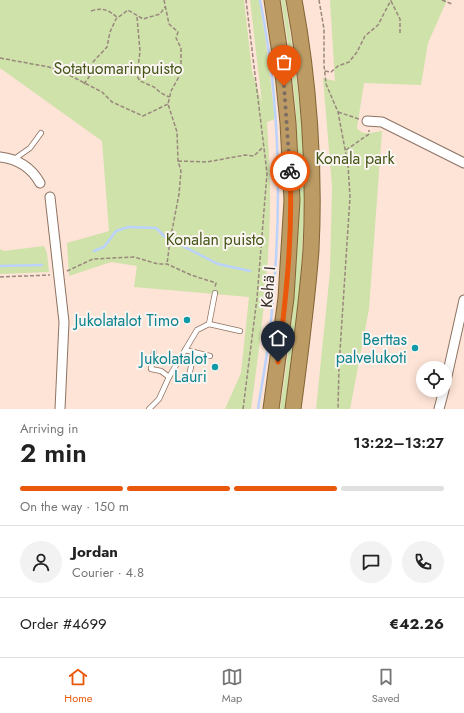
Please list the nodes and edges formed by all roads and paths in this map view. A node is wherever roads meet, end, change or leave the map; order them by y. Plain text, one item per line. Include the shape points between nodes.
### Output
1 (164, 0) edge
2 (246, 0) edge
3 (272, 0) edge
4 (294, 0) edge
5 (319, 0) edge
6 (391, 0) edge
7 (442, 0) edge
8 (452, 4) dead end
9 (165, 7) junction
10 (91, 11) dead end
11 (137, 17) junction
12 (118, 18) junction
13 (400, 34) dead end
14 (0, 58) edge
15 (325, 71) junction
16 (84, 84) junction
17 (169, 97) junction
18 (168, 104) junction
19 (338, 112) junction
20 (367, 121) joint
21 (41, 133) dead end
22 (369, 134) dead end
23 (263, 147) junction
24 (345, 150) junction
25 (0, 157) edge
26 (14, 160) junction
27 (178, 161) junction
28 (464, 163) edge
29 (40, 183) dead end
30 (50, 197) dead end
31 (167, 264) junction
32 (59, 275) junction
33 (0, 277) edge
34 (215, 293) joint
35 (464, 300) edge
36 (209, 324) junction
37 (240, 331) dead end
38 (185, 350) junction
39 (154, 352) dead end
40 (194, 352) junction
41 (210, 356) dead end
42 (450, 361) edge
43 (169, 377) junction
44 (188, 381) dead end
45 (442, 397) edge
46 (60, 409) edge
47 (149, 409) edge
48 (243, 409) edge
49 (271, 409) edge
50 (293, 409) edge
51 (338, 409) edge
52 (439, 409) edge

1 - 9 path
2 - 23 path
3 - 49 highway, Kehä I via 284,81 292,200 286,298
4 - 50 highway via 305,75 312,204 307,300
5 - 15 path via 324,29
6 - 13 path via 400,20
6 - 15 path via 378,25 366,36 349,62 331,72
7 - 8 path
9 - 11 path via 160,14 143,19
9 - 17 path via 169,24 178,32 176,38 181,48 181,73
10 - 12 path via 100,8
11 - 12 path via 128,10
11 - 17 path via 140,81
12 - 16 path via 110,32 108,47 92,63 89,77
14 - 16 path via 49,67
15 - 19 path via 326,84
16 - 18 path via 102,92 112,102 144,116
17 - 18 path
18 - 27 path via 177,132
19 - 20 path
19 - 24 path
20 - 28 street via 382,122
21 - 26 lane via 30,148
22 - 24 path
23 - 27 path via 254,156 245,155 207,162
23 - 48 path via 267,173 257,298
24 - 51 path via 350,197
25 - 26 street
26 - 29 street via 28,168
27 - 31 path via 181,171
30 - 32 street
31 - 32 path via 134,257 106,257 93,259
31 - 34 path via 216,283
32 - 33 path
32 - 46 street via 64,330
34 - 36 lane
35 - 42 street
36 - 37 lane
36 - 38 lane via 197,330
38 - 40 lane
38 - 43 lane
39 - 43 lane via 151,369 161,371
40 - 41 lane
40 - 44 lane
43 - 47 lane via 159,399
45 - 52 street

